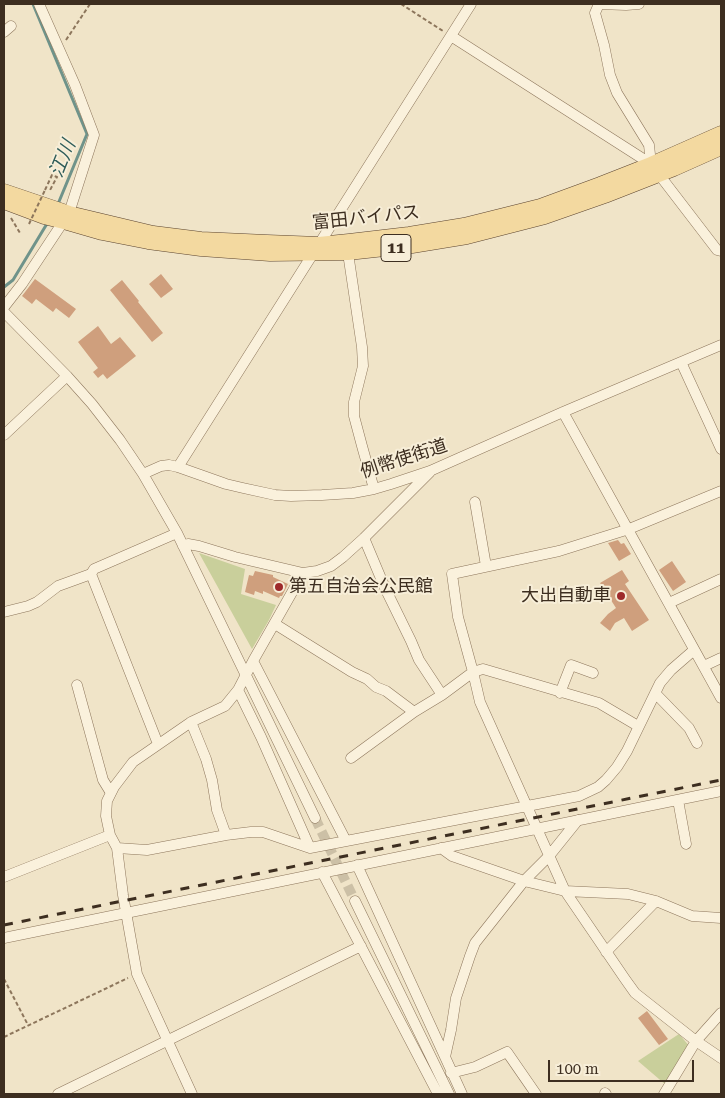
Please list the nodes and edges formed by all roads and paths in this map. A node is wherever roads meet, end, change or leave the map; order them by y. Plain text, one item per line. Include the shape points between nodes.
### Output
1 (39, 4) edge
2 (90, 4) edge
3 (401, 4) edge
4 (472, 4) edge
5 (640, 4) edge
6 (451, 36) junction
7 (59, 50) junction
8 (721, 133) edge
9 (721, 148) edge
10 (655, 170) junction
11 (4, 191) edge
12 (49, 192) dead end
13 (4, 202) edge
14 (46, 212) junction
15 (64, 217) junction
16 (16, 219) dead end
17 (22, 222) dead end
18 (20, 233) dead end
19 (315, 249) junction
20 (721, 251) edge
21 (348, 253) junction
22 (4, 307) edge
23 (4, 312) edge
24 (721, 345) edge
25 (681, 362) junction
26 (67, 376) junction
27 (563, 412) junction
28 (4, 435) edge
29 (721, 450) edge
30 (178, 466) junction
31 (430, 471) junction
32 (143, 474) junction
33 (374, 489) junction
34 (721, 491) edge
35 (475, 502) dead end
36 (629, 529) junction
37 (177, 533) junction
38 (364, 538) junction
39 (183, 546) junction
40 (486, 566) junction
41 (303, 573) junction
42 (91, 574) junction
43 (721, 579) edge
44 (669, 603) junction
45 (4, 612) edge
46 (275, 624) junction
47 (694, 650) junction
48 (721, 658) edge
49 (253, 661) junction
50 (704, 666) junction
51 (474, 672) junction
52 (593, 673) dead end
53 (245, 676) junction
54 (77, 685) dead end
55 (238, 690) junction
56 (560, 693) junction
57 (655, 693) junction
58 (442, 695) junction
59 (721, 698) edge
60 (414, 712) junction
61 (191, 722) junction
62 (638, 726) junction
63 (697, 743) dead end
64 (158, 744) junction
65 (352, 758) dead end
66 (721, 791) edge
67 (111, 793) junction
68 (678, 800) junction
69 (527, 806) junction
70 (315, 818) tunnel mouth
71 (578, 820) junction
72 (537, 828) junction
73 (110, 835) junction
74 (226, 836) junction
75 (346, 841) junction
76 (686, 844) dead end
77 (117, 848) junction
78 (310, 848) junction
79 (441, 848) junction
80 (549, 856) junction
81 (357, 865) junction
82 (322, 872) junction
83 (4, 877) edge
84 (524, 881) junction
85 (565, 891) junction
86 (355, 901) tunnel mouth
87 (656, 901) junction
88 (126, 913) junction
89 (721, 918) edge
90 (4, 938) edge
91 (361, 946) junction
92 (606, 952) junction
93 (137, 974) junction
94 (4, 979) edge
95 (719, 1019) edge
96 (28, 1025) junction
97 (4, 1037) edge
98 (167, 1041) junction
99 (696, 1041) junction
100 (445, 1057) junction
101 (721, 1058) edge
102 (451, 1073) junction
103 (434, 1093) edge
104 (58, 1094) edge
105 (192, 1094) edge
106 (449, 1094) edge
107 (462, 1094) edge
108 (536, 1094) edge
109 (664, 1094) edge

1 - 7 street
2 - 7 path
3 - 6 path
4 - 6 street
5 - 10 street via 599,4 594,13 617,93 649,145
6 - 10 street
6 - 19 street
7 - 15 street via 94,135
8 - 10 main road, 富田バイパス / 11
9 - 10 main road, 富田バイパス / 11
10 - 19 main road, 富田バイパス / 11 via 600,184 540,206 464,225
10 - 20 street
10 - 21 main road, 富田バイパス / 11 via 588,202 510,227 412,246
11 - 14 main road, 富田バイパス / 11
12 - 17 path, bridge via 57,176 52,175 29,224
13 - 14 main road, 富田バイパス / 11
14 - 15 main road, 富田バイパス / 11
15 - 19 main road, 富田バイパス / 11 via 102,233 192,248 270,254
15 - 22 street
16 - 18 path via 10,216
19 - 21 main road, 富田バイパス / 11
19 - 30 street
21 - 33 street via 363,366 354,416
23 - 26 street
24 - 25 street, 例幣使街道
25 - 27 street, 例幣使街道
25 - 29 street
26 - 28 street
26 - 32 street via 105,420
27 - 31 street, 例幣使街道
27 - 36 street
30 - 32 street, 例幣使街道 via 161,466
30 - 33 street, 例幣使街道 via 226,484 275,495 322,495
31 - 33 street, 例幣使街道
31 - 38 street
32 - 37 street
34 - 36 street
35 - 40 street
36 - 40 street via 559,551
36 - 44 street
37 - 39 street
37 - 42 street
38 - 41 street via 330,566
38 - 58 street via 419,660
39 - 41 street via 199,546
39 - 53 street
40 - 51 street via 452,574 458,617
41 - 46 street
42 - 45 street via 58,586 28,606
42 - 64 street
43 - 44 street
44 - 47 street
46 - 49 street
46 - 60 street via 386,691
47 - 50 street
47 - 57 street via 671,670
48 - 50 street
49 - 53 street
49 - 75 street
50 - 59 street
51 - 56 street via 483,669
51 - 58 street
51 - 69 street via 480,702
52 - 56 street via 571,665
53 - 55 street
53 - 70 street
54 - 67 street via 103,780
55 - 61 street via 226,706
55 - 78 street
56 - 62 street via 599,703
57 - 62 street
57 - 63 street via 689,728
58 - 60 street
60 - 65 street
61 - 64 street
61 - 74 street via 206,760
62 - 69 street via 617,767 598,787 579,796
64 - 67 street via 133,762
66 - 68 street
67 - 73 street via 106,816
68 - 71 street
68 - 76 street
69 - 72 street
69 - 75 street
71 - 72 street
71 - 80 street
72 - 79 street
72 - 80 street
73 - 77 street
73 - 83 street
74 - 77 street via 146,850
74 - 78 street via 262,832
75 - 78 street
77 - 88 street
79 - 81 street
79 - 84 street via 452,856
80 - 84 street
80 - 85 street
81 - 82 street
81 - 100 street
82 - 88 street
82 - 91 street
84 - 85 street
84 - 100 street via 475,943 456,998
85 - 87 street via 628,894
85 - 92 street
86 - 106 street
87 - 89 street via 692,916
87 - 92 street
88 - 90 street
88 - 93 street
91 - 98 street
91 - 103 street
92 - 99 street via 636,993
93 - 96 path
93 - 98 street
94 - 96 path
95 - 99 street
96 - 97 path
98 - 104 street
98 - 105 street
99 - 101 street
99 - 109 street
100 - 102 street
102 - 107 street
102 - 108 street via 475,1067 507,1052

